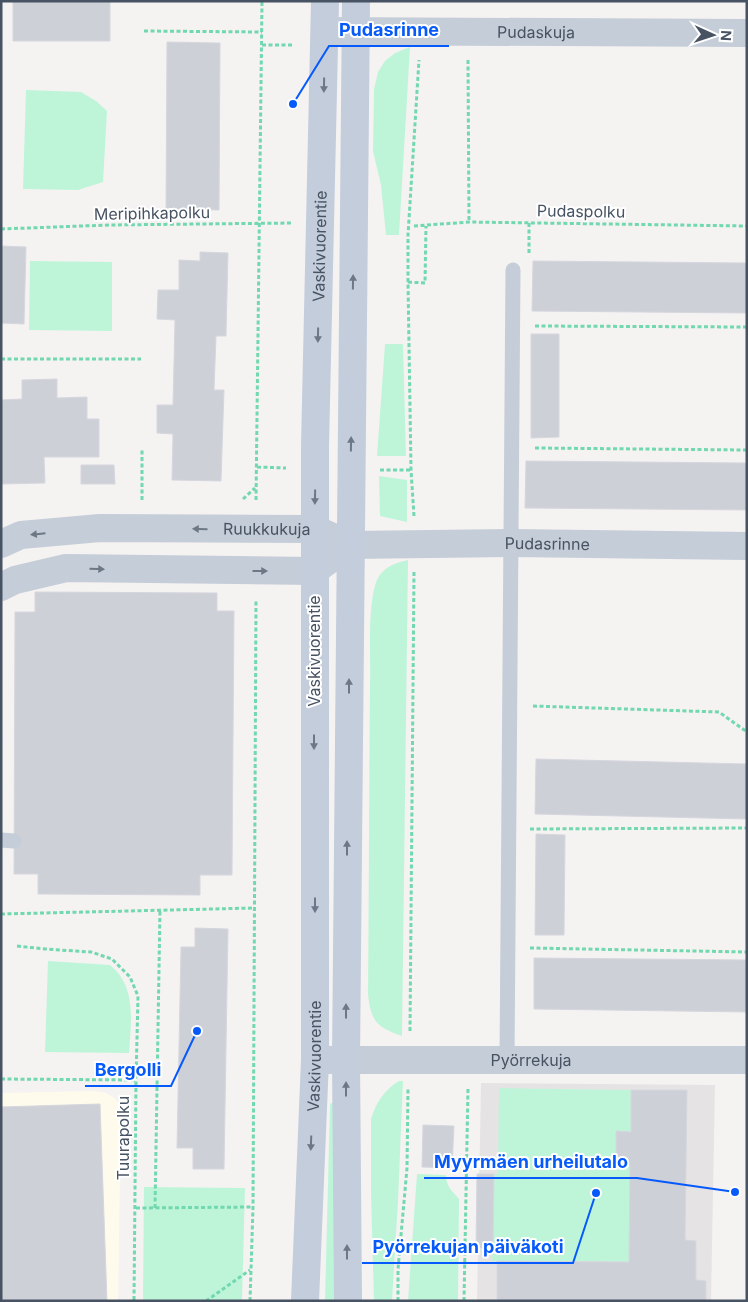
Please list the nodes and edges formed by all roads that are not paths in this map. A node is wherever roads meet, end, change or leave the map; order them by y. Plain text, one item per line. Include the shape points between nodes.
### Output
1 (325, 1) edge
2 (356, 1) edge
3 (325, 30) junction
4 (356, 30) junction
5 (747, 33) edge
6 (513, 270) dead end
7 (315, 529) junction
8 (511, 543) junction
9 (1, 544) edge
10 (350, 545) junction
11 (747, 546) edge
12 (314, 571) junction
13 (1, 587) edge
14 (315, 1060) junction
15 (346, 1060) junction
16 (507, 1060) junction
17 (747, 1060) edge
18 (304, 1301) edge
19 (348, 1301) edge

1 - 3 main road, Vaskivuorentie
2 - 4 main road, Vaskivuorentie
3 - 4 street, Pudaskuja
3 -> 7 main road, Vaskivuorentie
4 - 5 street, Pudaskuja
10 -> 4 main road, Vaskivuorentie
6 - 8 lane
7 -> 9 street, Ruukkukuja via 100,528 21,535
7 - 10 street, Ruukkukuja
7 - 12 main road, Vaskivuorentie
8 - 10 street, Pudasrinne
8 - 11 street, Pudasrinne
8 - 16 lane
10 - 12 street
15 -> 10 main road, Vaskivuorentie
13 -> 12 street via 15,580 66,568
12 -> 14 main road, Vaskivuorentie
14 - 15 street, Pyörrekuja
14 -> 18 main road, Vaskivuorentie
15 - 16 street, Pyörrekuja
19 -> 15 main road, Vaskivuorentie
16 - 17 street, Pyörrekuja

